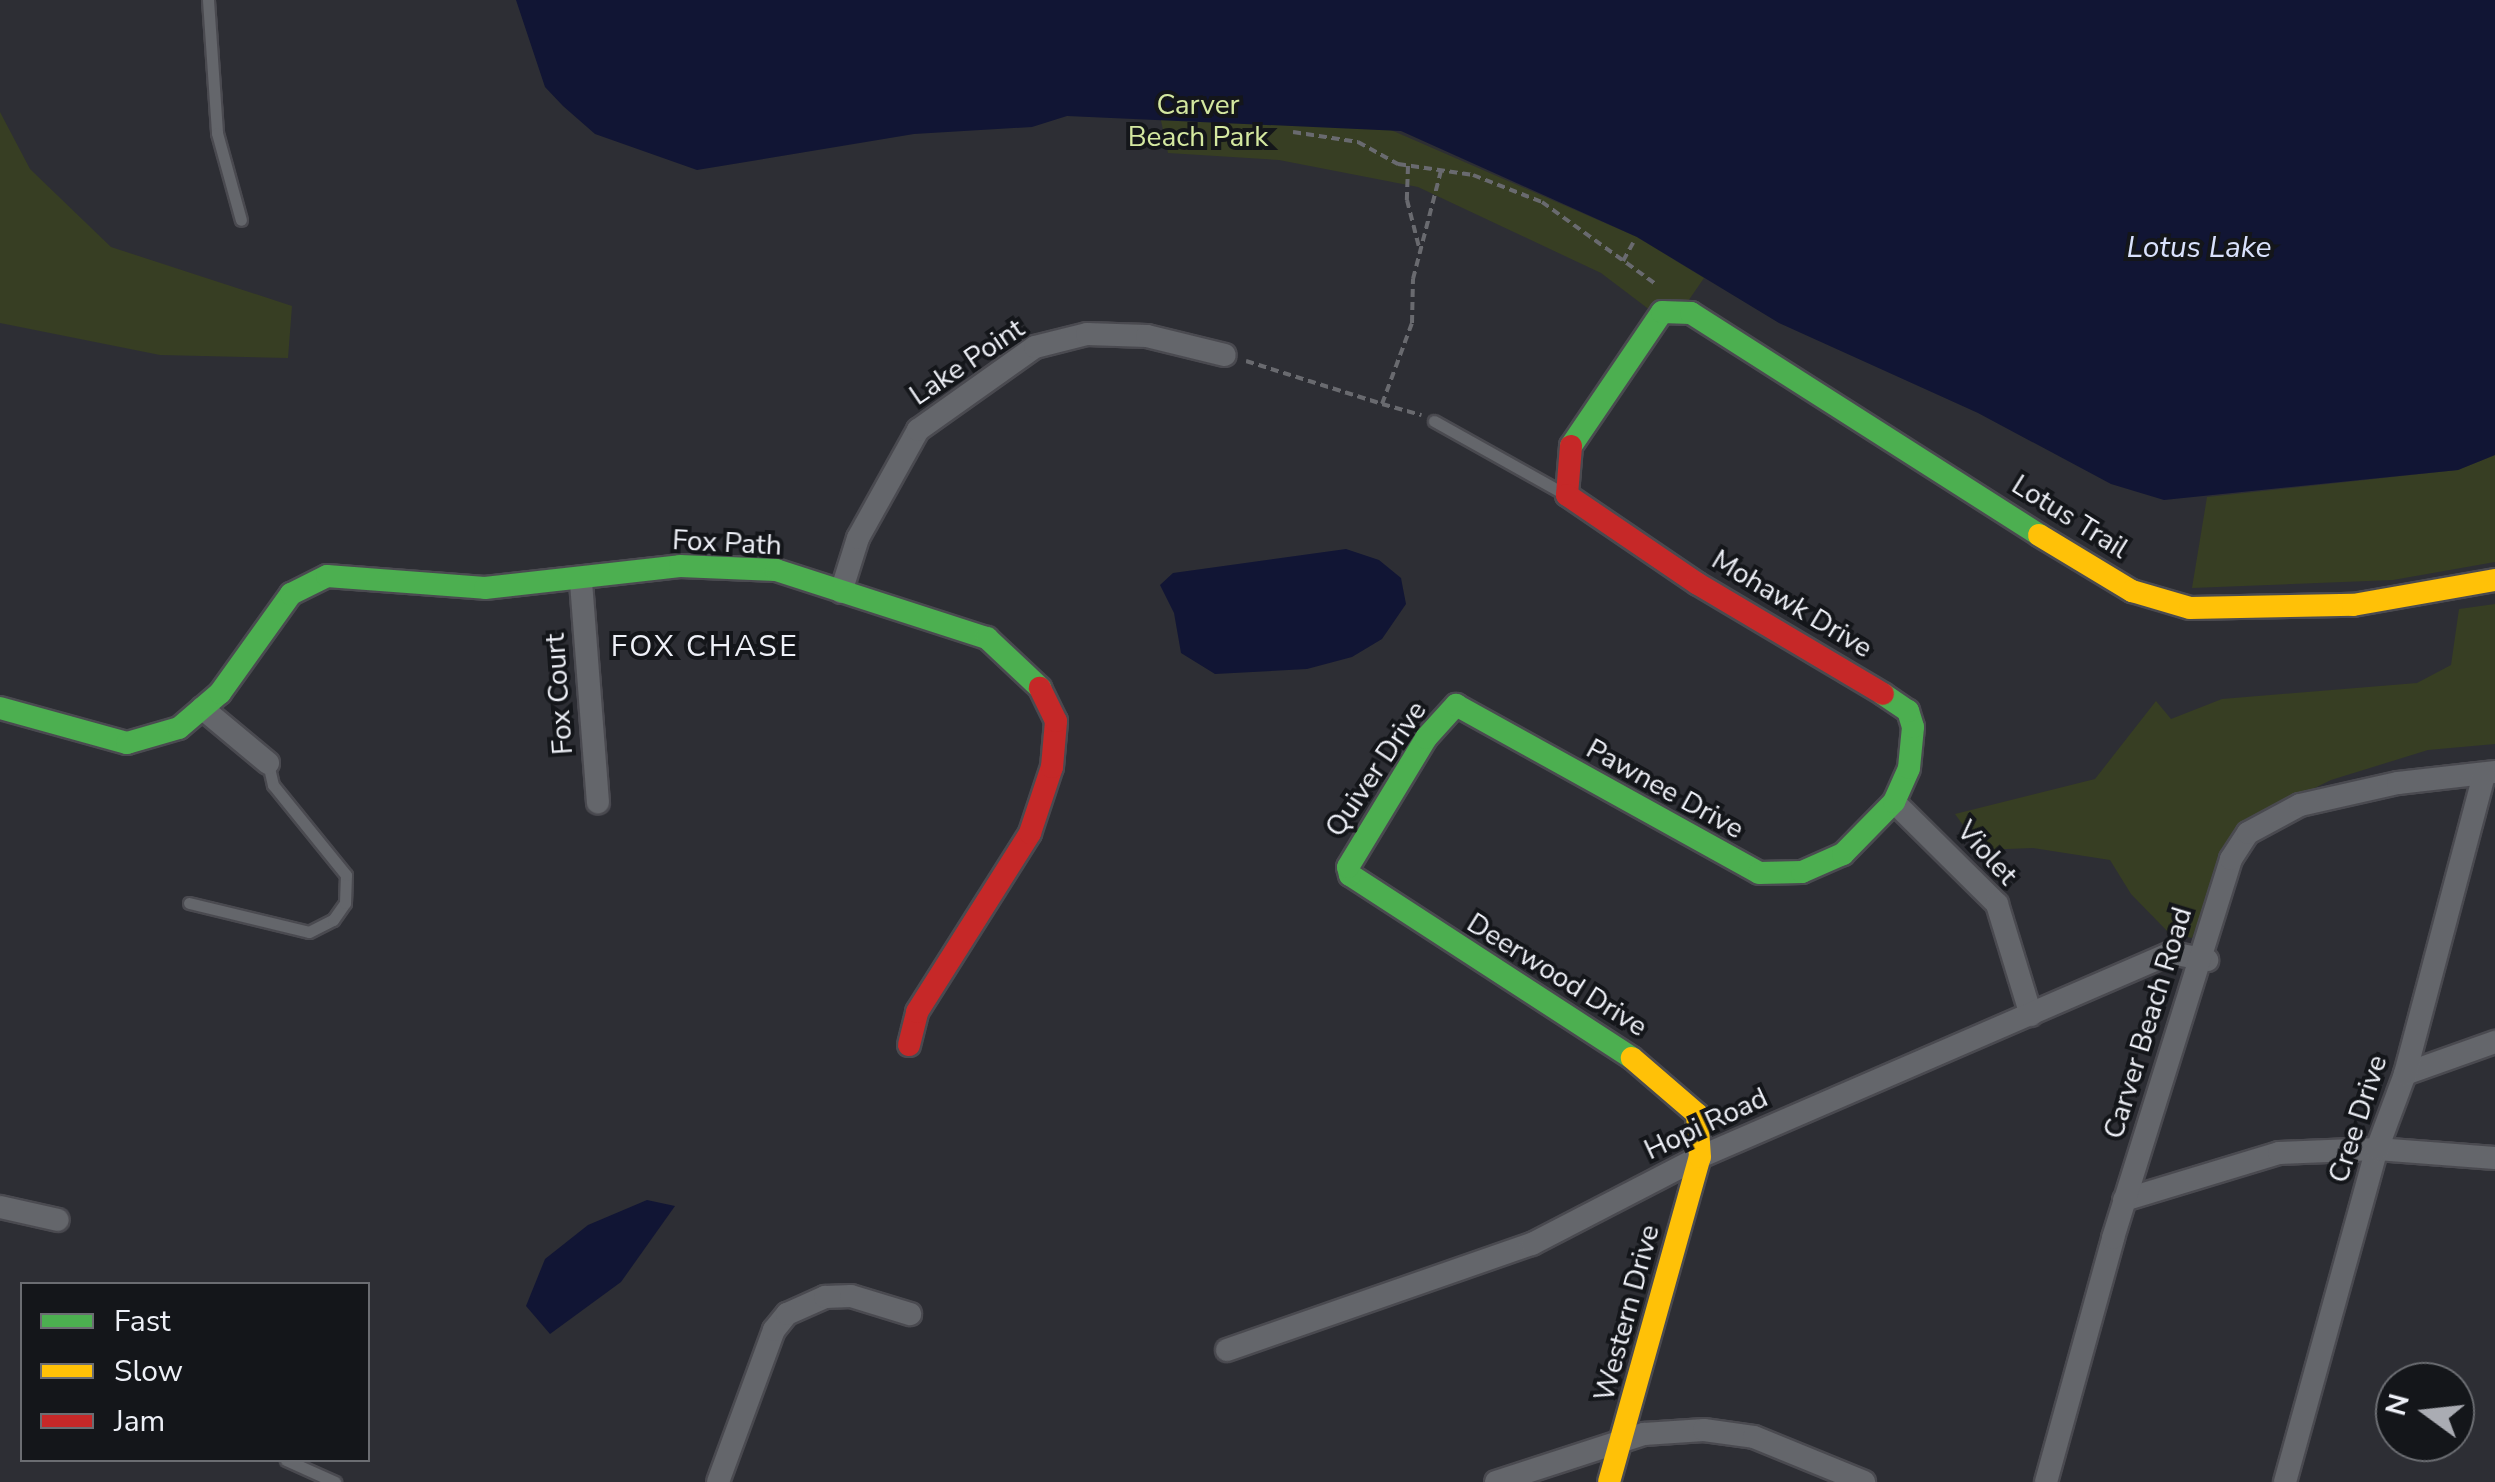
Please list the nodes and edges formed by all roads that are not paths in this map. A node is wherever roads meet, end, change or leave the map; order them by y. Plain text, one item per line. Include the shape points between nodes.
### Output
1 (208, 0) edge
2 (241, 220) dead end
3 (1225, 355) road end
4 (1434, 421) road end
5 (1567, 495) junction
6 (2495, 580) edge
7 (582, 582) junction
8 (841, 592) junction
9 (1456, 705) joint
10 (0, 708) edge
11 (202, 708) junction
12 (268, 762) joint
13 (2490, 773) edge
14 (598, 802) dead end
15 (1894, 802) junction
16 (1348, 866) joint
17 (189, 903) dead end
18 (2205, 960) junction
19 (2031, 1014) junction
20 (2495, 1042) edge
21 (909, 1044) dead end
22 (2405, 1074) junction
23 (2377, 1149) junction
24 (1700, 1158) junction
25 (2495, 1158) edge
26 (2124, 1200) junction
27 (0, 1207) edge
28 (58, 1220) dead end
29 (910, 1314) dead end
30 (1227, 1350) dead end
31 (1625, 1439) junction
32 (290, 1462) edge
33 (1829, 1478) edge
34 (334, 1482) edge
35 (718, 1482) edge
36 (1496, 1482) edge
37 (1609, 1482) edge
38 (1864, 1482) edge
39 (2046, 1482) edge
40 (2285, 1482) edge

1 - 2 lane via 217,133
3 - 8 street, Lake Point via 1147,336 1087,334 1034,347 918,430 858,538
4 - 5 lane
5 - 6 street, Lotus Trail via 1565,464 1572,444 1666,312 1692,313 1844,416 2132,590 2190,608 2352,605
5 - 15 street, Mohawk Drive via 1908,711 1909,768
7 - 8 street, Fox Path via 699,567 776,570
7 - 11 street, Fox Path via 485,588 328,576 291,594
7 - 14 street, Fox Court
8 - 21 street, Fox Path via 987,638 1034,676 1056,721 1052,767 1030,832 917,1012
9 - 15 street, Pawnee Drive via 1758,873 1802,872 1843,854
9 - 16 street, Quiver Drive via 1426,738
10 - 11 street, Fox Path via 127,743 178,728
11 - 12 street
12 - 17 lane via 272,785 346,875 345,903 334,920 309,932
13 - 18 street, Carver Beach Road via 2398,783 2300,805 2265,821 2231,859
13 - 22 street, Cree Drive
15 - 19 street, Violet via 1997,904
16 - 24 street, Deerwood Drive via 1350,875 1482,965 1659,1076 1697,1114
18 - 19 street, Hopi Road via 2171,952
18 - 26 street, Carver Beach Road
19 - 24 street, Hopi Road
20 - 22 street
22 - 23 street, Cree Drive
23 - 25 street
23 - 26 street via 2280,1153
23 - 40 street, Cree Drive
24 - 30 street, Hopi Road via 1532,1244
24 - 31 street, Western Drive
26 - 39 street, Carver Beach Road
27 - 28 street
29 - 35 street via 852,1296 825,1297 787,1314 774,1330
31 - 33 street via 1704,1430 1754,1437
31 - 36 street
31 - 37 street, Western Drive
32 - 34 lane
33 - 38 street

